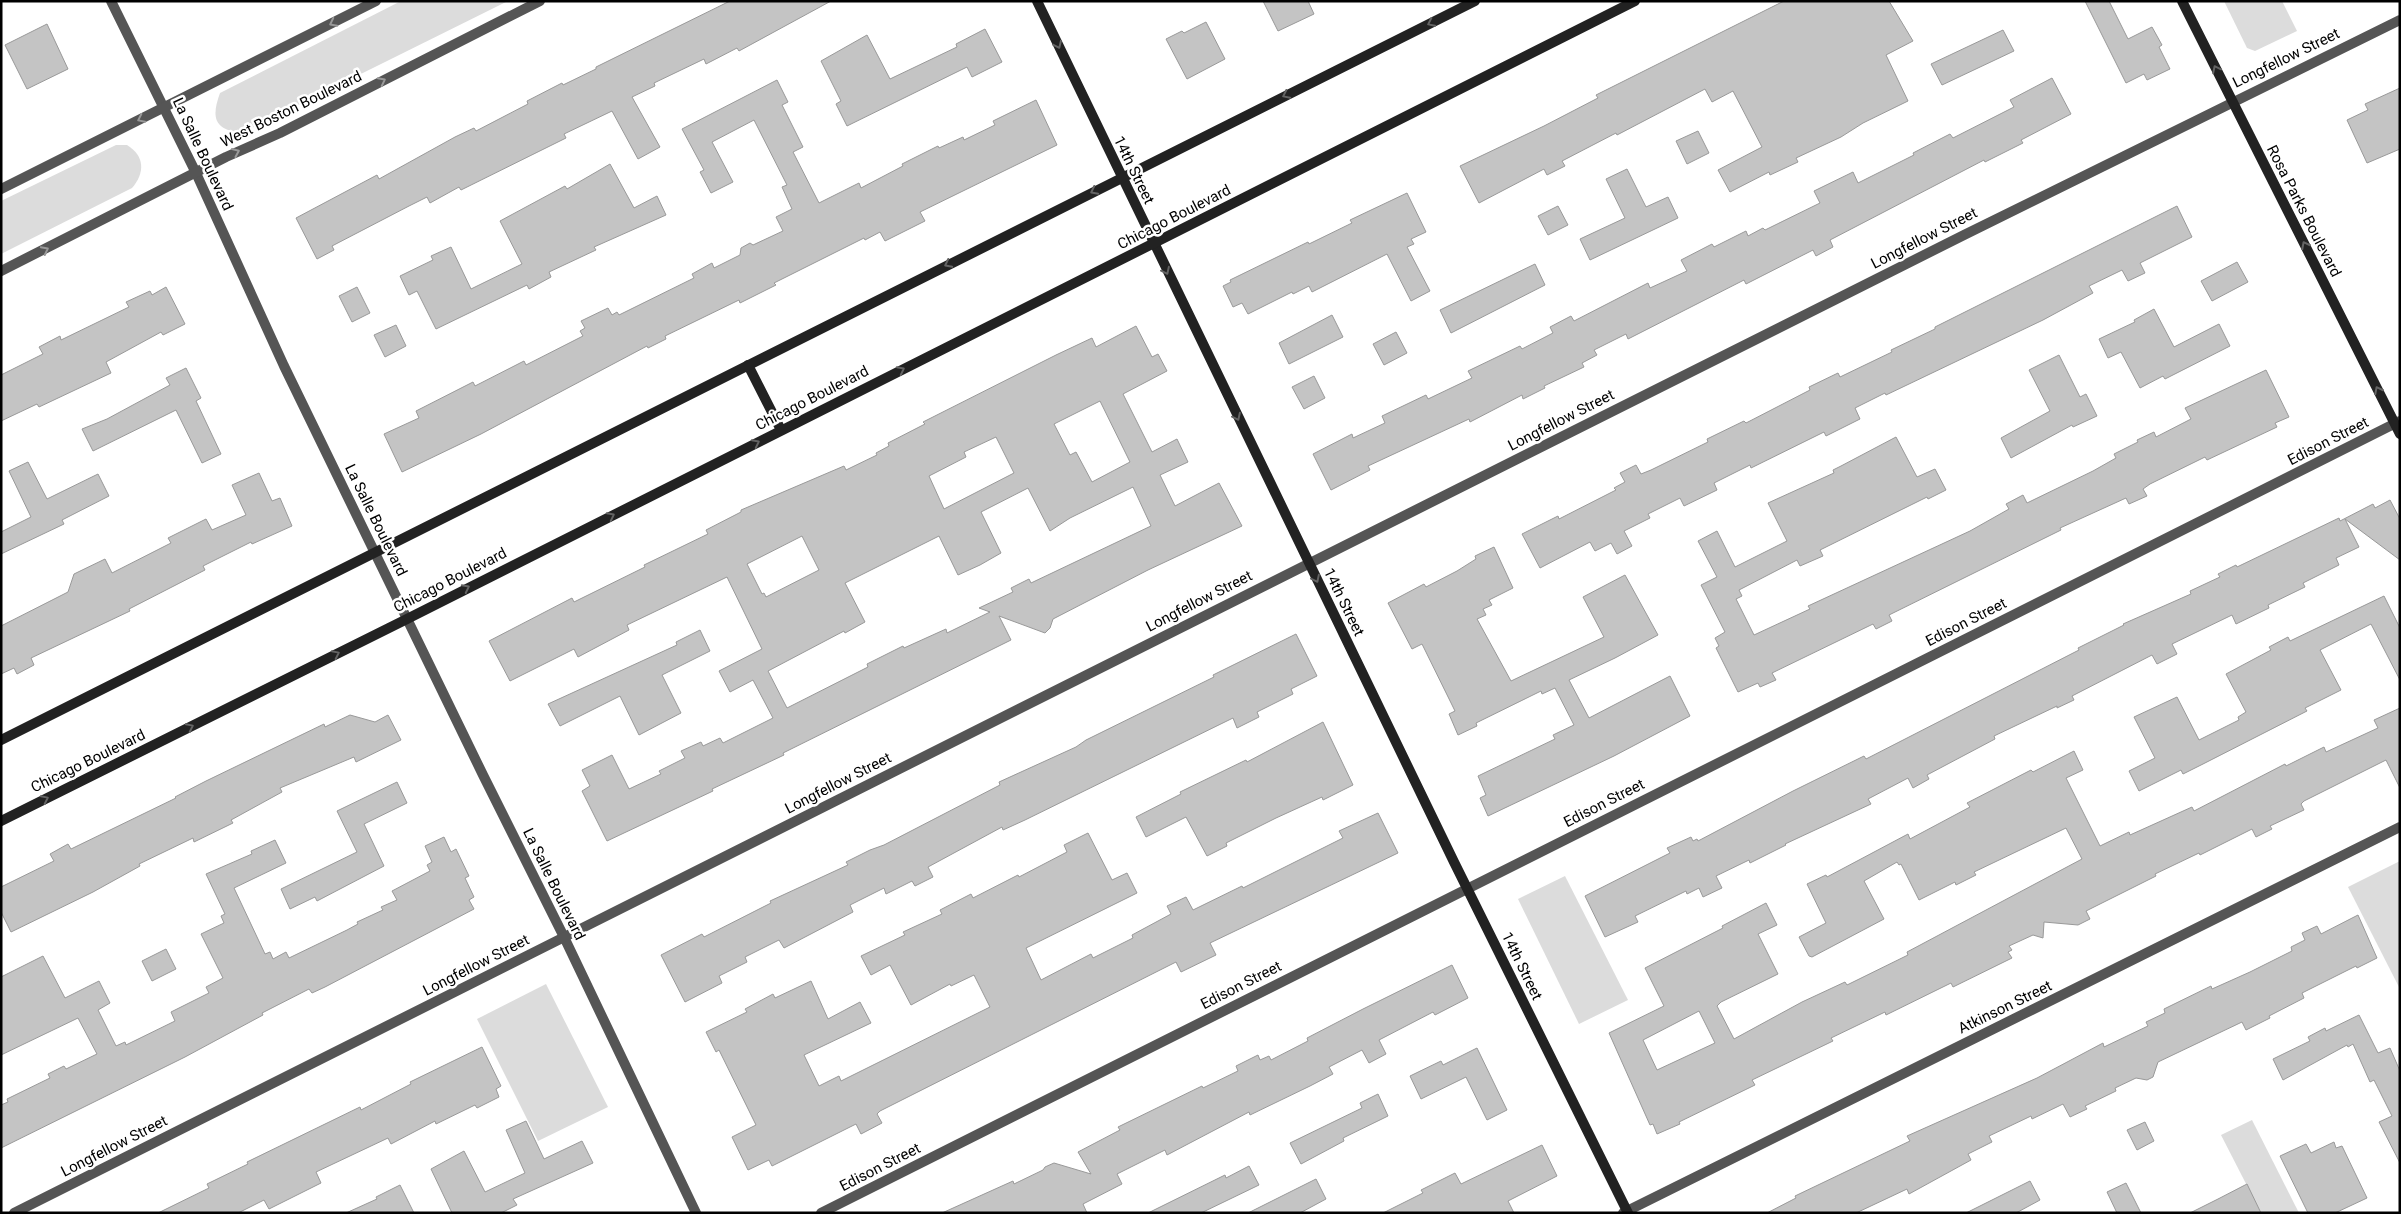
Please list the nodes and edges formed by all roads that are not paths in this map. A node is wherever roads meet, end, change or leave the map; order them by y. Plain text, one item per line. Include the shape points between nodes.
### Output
1 (111, 1) edge
2 (376, 1) edge
3 (540, 1) edge
4 (1038, 1) edge
5 (1475, 1) edge
6 (1635, 1) edge
7 (2182, 1) edge
8 (1617, 5) edge
9 (2400, 20) edge
10 (2232, 101) junction
11 (164, 108) junction
12 (196, 173) junction
13 (1121, 178) junction
14 (1, 189) edge
15 (1153, 244) junction
16 (1, 272) edge
17 (748, 365) junction
18 (2397, 423) edge
19 (781, 430) junction
20 (2400, 434) edge
21 (376, 552) junction
22 (1308, 563) junction
23 (407, 620) junction
24 (1, 740) edge
25 (2, 820) edge
26 (2400, 827) edge
27 (1467, 888) junction
28 (564, 937) junction
29 (1626, 1212) edge
30 (14, 1213) edge
31 (696, 1213) edge
32 (821, 1213) edge

1 - 11 street, La Salle Boulevard
2 -> 11 street
12 -> 3 street, West Boston Boulevard
4 -> 13 street, 14th Street
5 -> 13 street
6 - 8 street, Chicago Boulevard
10 -> 7 street, Rosa Parks Boulevard
8 - 15 street, Chicago Boulevard
9 - 10 street, Longfellow Street
18 -> 10 street, Rosa Parks Boulevard
10 - 22 street, Longfellow Street
11 - 12 street, La Salle Boulevard
11 -> 14 street
16 -> 12 street, West Boston Boulevard
12 - 21 street, La Salle Boulevard via 284,366
13 - 15 street, 14th Street
13 -> 17 street
19 -> 15 street, Chicago Boulevard
15 -> 22 street, 14th Street
17 - 19 street
17 - 21 street
18 - 20 street, Rosa Parks Boulevard
18 - 27 street, Edison Street
23 -> 19 street, Chicago Boulevard
21 - 23 street, La Salle Boulevard
21 - 24 street
22 -> 27 street, 14th Street
22 - 28 street, Longfellow Street
25 -> 23 street, Chicago Boulevard
23 - 28 street, La Salle Boulevard
26 - 29 street, Atkinson Street
27 - 29 street, 14th Street
27 - 32 street, Edison Street
28 - 30 street, Longfellow Street
28 - 31 street, La Salle Boulevard

